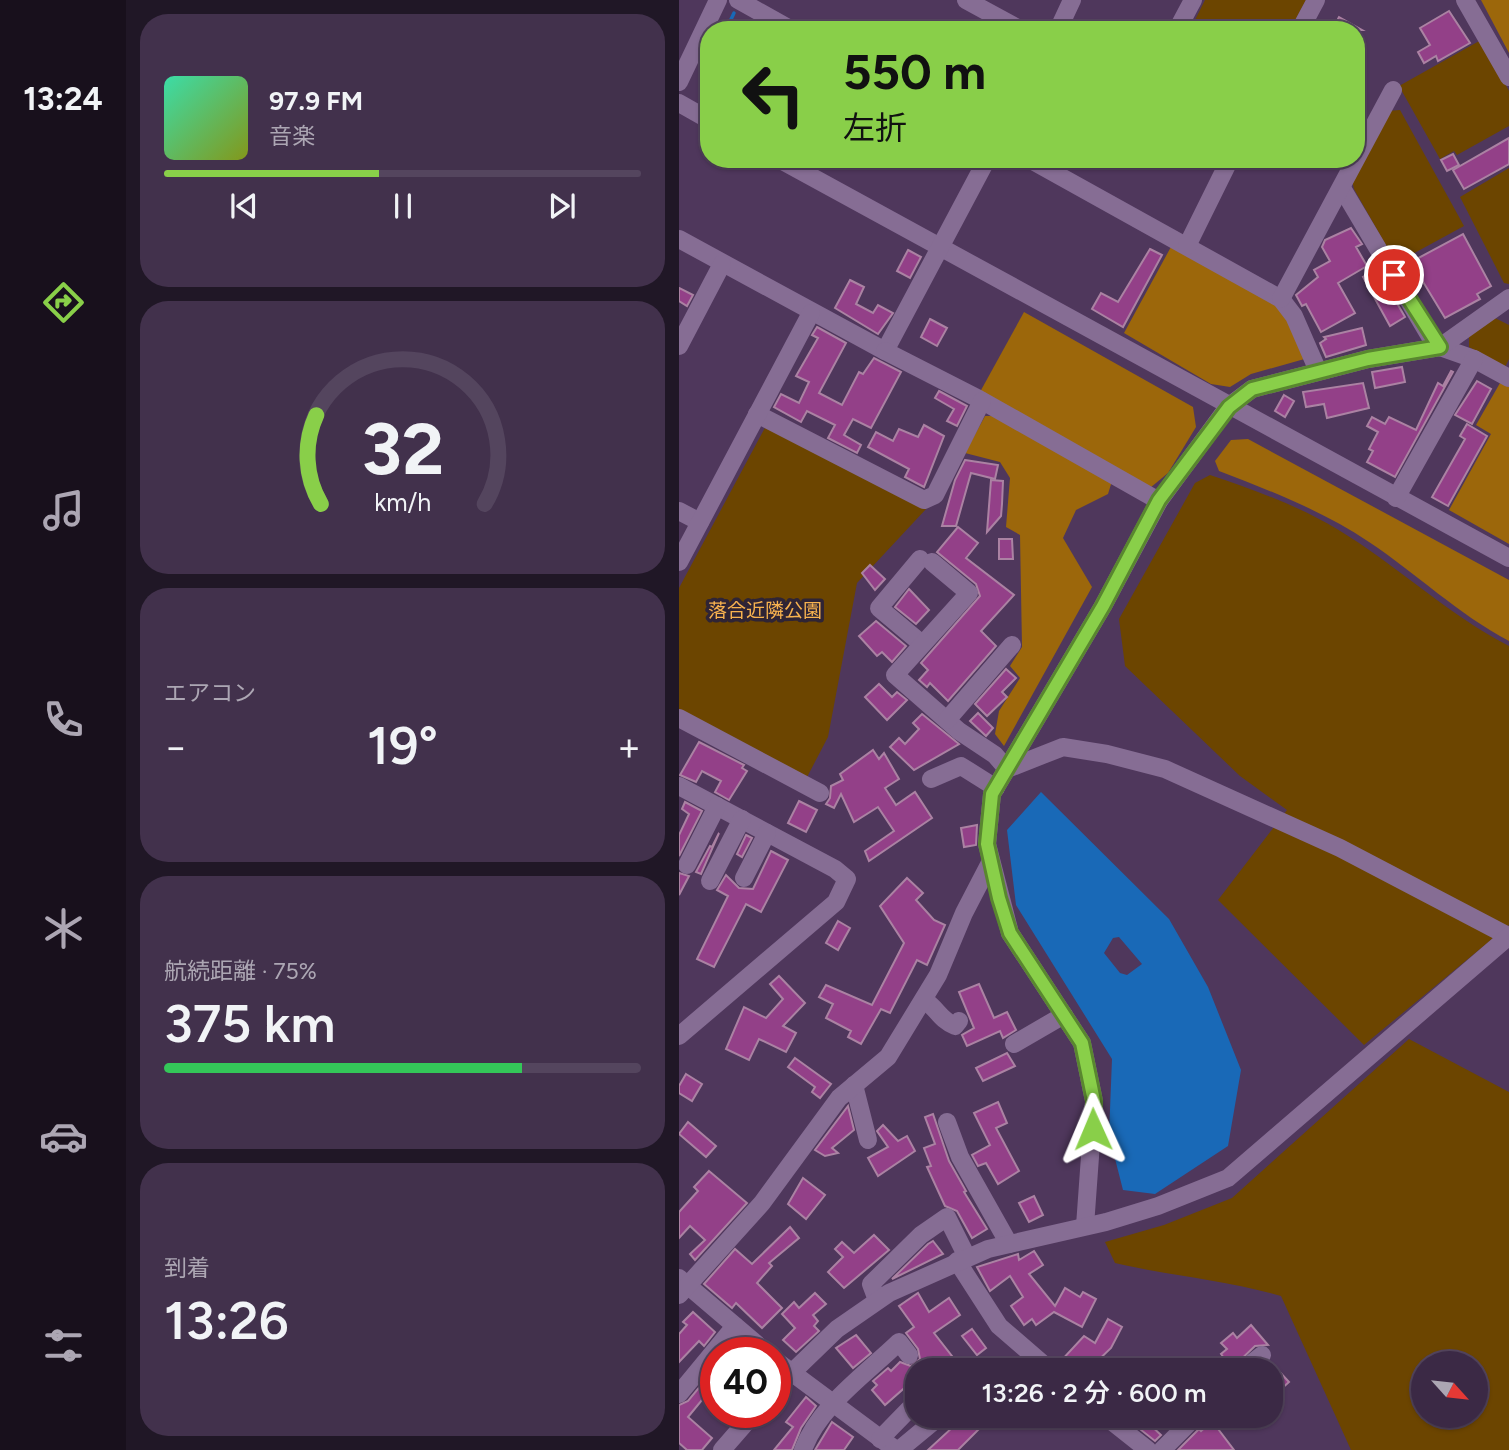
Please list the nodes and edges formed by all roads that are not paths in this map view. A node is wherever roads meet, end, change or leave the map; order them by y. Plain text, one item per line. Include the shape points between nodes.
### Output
1 (718, 0) edge
2 (737, 0) edge
3 (966, 0) edge
4 (1072, 0) edge
5 (1193, 0) edge
6 (1316, 0) edge
7 (1465, 0) edge
8 (708, 21) edge
9 (776, 21) edge
10 (1004, 21) edge
11 (1062, 21) edge
12 (1182, 21) edge
13 (1305, 21) edge
14 (700, 38) edge
15 (1509, 77) edge
16 (679, 82) edge
17 (1393, 90) dead end
18 (679, 103) edge
19 (700, 115) edge
20 (1365, 144) edge
21 (795, 168) edge
22 (982, 168) edge
23 (1045, 168) edge
24 (1226, 168) edge
25 (1352, 168) edge
26 (1342, 188) junction
27 (679, 239) edge
28 (1187, 246) junction
29 (938, 247) junction
30 (722, 264) junction
31 (1509, 298) edge
32 (1281, 299) junction
33 (811, 313) junction
34 (679, 346) edge
35 (1440, 347) junction
36 (885, 351) junction
37 (1474, 359) junction
38 (1318, 371) junction
39 (1509, 378) edge
40 (982, 401) junction
41 (1229, 407) junction
42 (757, 414) junction
43 (1397, 498) junction
44 (1159, 500) junction
45 (679, 511) edge
46 (700, 522) junction
47 (1509, 558) edge
48 (679, 562) edge
49 (922, 644) junction
50 (1012, 645) dead end
51 (679, 718) edge
52 (947, 720) junction
53 (1007, 769) junction
54 (931, 779) dead end
55 (679, 786) edge
56 (996, 788) junction
57 (820, 793) dead end
58 (717, 806) junction
59 (742, 819) junction
60 (767, 833) junction
61 (991, 861) junction
62 (687, 865) dead end
63 (744, 878) dead end
64 (711, 881) dead end
65 (1509, 936) edge
66 (924, 1000) junction
67 (1064, 1015) junction
68 (959, 1021) dead end
69 (679, 1036) edge
70 (1014, 1044) dead end
71 (854, 1085) junction
72 (947, 1122) dead end
73 (868, 1140) dead end
74 (1076, 1228) junction
75 (1009, 1244) junction
76 (962, 1259) junction
77 (682, 1286) edge
78 (877, 1300) junction
79 (735, 1326) junction
80 (748, 1337) edge
81 (909, 1355) dead end
82 (1262, 1355) dead end
83 (1036, 1358) edge
84 (1258, 1358) edge
85 (791, 1371) edge
86 (791, 1373) edge
87 (679, 1394) edge
88 (834, 1404) junction
89 (905, 1413) edge
90 (741, 1428) edge
91 (925, 1428) edge
92 (1120, 1428) edge
93 (1184, 1428) edge
94 (880, 1438) junction
95 (722, 1450) edge
96 (803, 1450) edge
97 (898, 1450) edge
98 (1148, 1450) edge
99 (1162, 1450) edge

1 - 8 street
2 - 9 street
3 - 10 street
4 - 11 street
5 - 12 street
6 - 13 street
7 - 15 street
14 - 16 street
17 - 20 street
18 - 19 street
21 - 29 street
22 - 29 street
23 - 28 street
24 - 28 street
25 - 26 street
26 - 32 street
26 - 35 street
27 - 30 street
28 - 32 street
29 - 36 street
29 - 41 street
30 - 33 street
30 - 34 street
31 - 35 street
32 - 38 street via 1294,316
33 - 36 street
33 - 42 street
35 - 37 street
35 - 38 street
36 - 40 street
37 - 39 street
37 - 43 street
38 - 41 street via 1252,389
40 - 42 street via 935,495 923,500
40 - 44 street
41 - 43 street
41 - 44 street
42 - 46 street
43 - 47 street
44 - 53 street
45 - 46 street
46 - 48 street
49 - 49 street via 969,593 926,560 879,608
49 - 52 street via 895,675
50 - 52 street
51 - 57 street
52 - 53 street
53 - 56 street
53 - 65 street via 1063,747 1165,769 1340,848
54 - 56 street via 961,766
55 - 58 street
56 - 61 street via 987,844
58 - 59 street
58 - 62 street
59 - 60 street
59 - 64 street
60 - 63 street
60 - 69 street via 847,879 836,902
61 - 66 street
61 - 67 street via 1010,933
65 - 74 street via 1228,1178 1158,1206
66 - 68 street via 942,1020 955,1026
66 - 71 street via 888,1057
67 - 70 street
67 - 74 street via 1082,1043 1094,1101
71 - 73 street
71 - 77 street via 839,1098 762,1203
72 - 75 street via 960,1157
74 - 75 street
75 - 76 street
76 - 78 street
76 - 78 street via 947,1217 921,1235 871,1284
76 - 83 street via 999,1326
77 - 79 street
78 - 85 street
79 - 80 street
79 - 87 street
81 - 88 street via 899,1342
82 - 84 street
86 - 88 street
88 - 94 street
88 - 96 street
89 - 94 street
90 - 95 street
91 - 97 street
92 - 98 street
93 - 99 street
94 - 97 street

